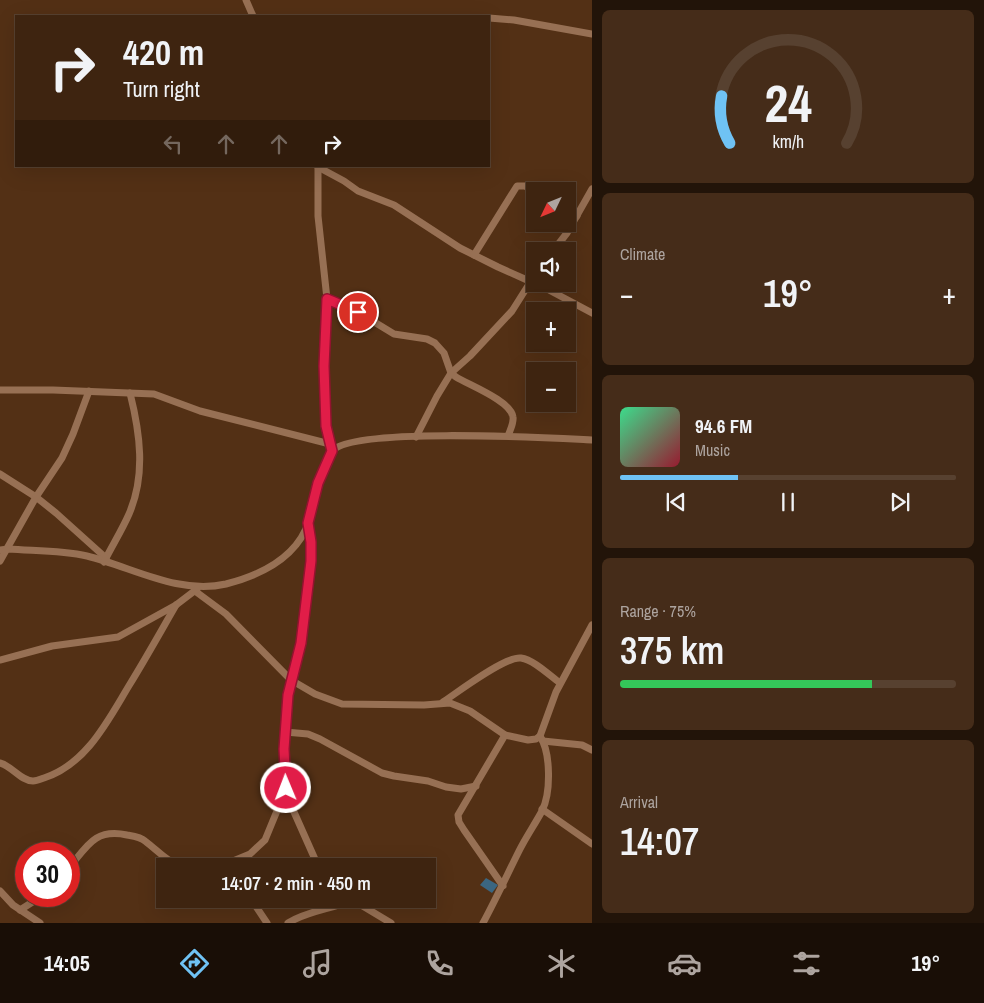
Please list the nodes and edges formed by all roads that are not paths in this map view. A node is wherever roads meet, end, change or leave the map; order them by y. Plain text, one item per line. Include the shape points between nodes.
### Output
1 (246, 0) edge
2 (253, 15) edge
3 (490, 18) edge
4 (592, 34) edge
5 (318, 167) edge
6 (526, 187) edge
7 (592, 189) edge
8 (577, 216) joint
9 (559, 242) edge
10 (474, 255) junction
11 (526, 278) edge
12 (526, 290) edge
13 (553, 292) edge
14 (327, 299) junction
15 (592, 313) edge
16 (451, 373) junction
17 (0, 390) edge
18 (89, 392) junction
19 (130, 393) junction
20 (416, 436) junction
21 (508, 436) junction
22 (592, 440) edge
23 (331, 447) junction
24 (0, 474) edge
25 (36, 497) junction
26 (308, 523) junction
27 (4, 549) edge
28 (105, 560) junction
29 (0, 561) edge
30 (197, 589) junction
31 (176, 605) junction
32 (592, 625) edge
33 (0, 660) edge
34 (291, 680) junction
35 (560, 683) junction
36 (441, 704) junction
37 (285, 732) junction
38 (505, 735) junction
39 (541, 739) junction
40 (592, 750) edge
41 (0, 763) edge
42 (476, 786) junction
43 (286, 788) junction
44 (542, 809) junction
45 (592, 844) edge
46 (80, 855) edge
47 (164, 858) edge
48 (240, 858) edge
49 (314, 858) edge
50 (503, 886) junction
51 (0, 891) edge
52 (25, 907) edge
53 (257, 908) edge
54 (333, 908) edge
55 (367, 908) edge
56 (20, 910) junction
57 (40, 923) edge
58 (267, 923) edge
59 (288, 923) edge
60 (392, 923) edge
61 (483, 923) edge

1 - 2 street
3 - 4 street
5 - 10 street via 358,191 394,204
5 - 14 street via 318,216
6 - 10 street via 518,186
7 - 8 street
8 - 9 street
10 - 11 street
12 - 16 street via 505,318
13 - 15 street
14 - 16 street via 348,306 394,334 435,343 444,353
14 - 23 street via 324,366 326,426
16 - 20 street
16 - 21 street via 502,402 511,411 513,418
17 - 18 street
18 - 19 street
18 - 25 street via 62,458
19 - 23 street via 154,394 200,411
19 - 28 street via 138,438 140,479 129,514
20 - 21 street
20 - 23 street
21 - 22 street
23 - 26 street
24 - 25 street
25 - 27 street
25 - 28 street
26 - 30 street via 296,546 285,558 250,577
26 - 34 street via 311,561 301,643
27 - 28 street via 58,552
27 - 29 street
28 - 30 street
30 - 31 street
30 - 34 street
31 - 33 street via 118,637 52,646
31 - 41 street via 103,729 67,768 34,781
32 - 35 street
34 - 36 street via 342,704
34 - 37 street
35 - 36 street via 533,664 515,658 499,665
35 - 39 street
36 - 38 street via 450,703 470,711
37 - 42 street via 314,736 382,773 446,787
37 - 43 street
38 - 39 street via 514,739
38 - 42 street
39 - 40 street
39 - 44 street via 548,763
42 - 50 street via 458,816 459,822
43 - 48 street via 265,840
43 - 49 street
44 - 45 street
44 - 50 street
46 - 47 street via 91,842 115,832 144,840
50 - 61 street
51 - 56 street
52 - 56 street
53 - 58 street
54 - 59 street
55 - 60 street
56 - 57 street

